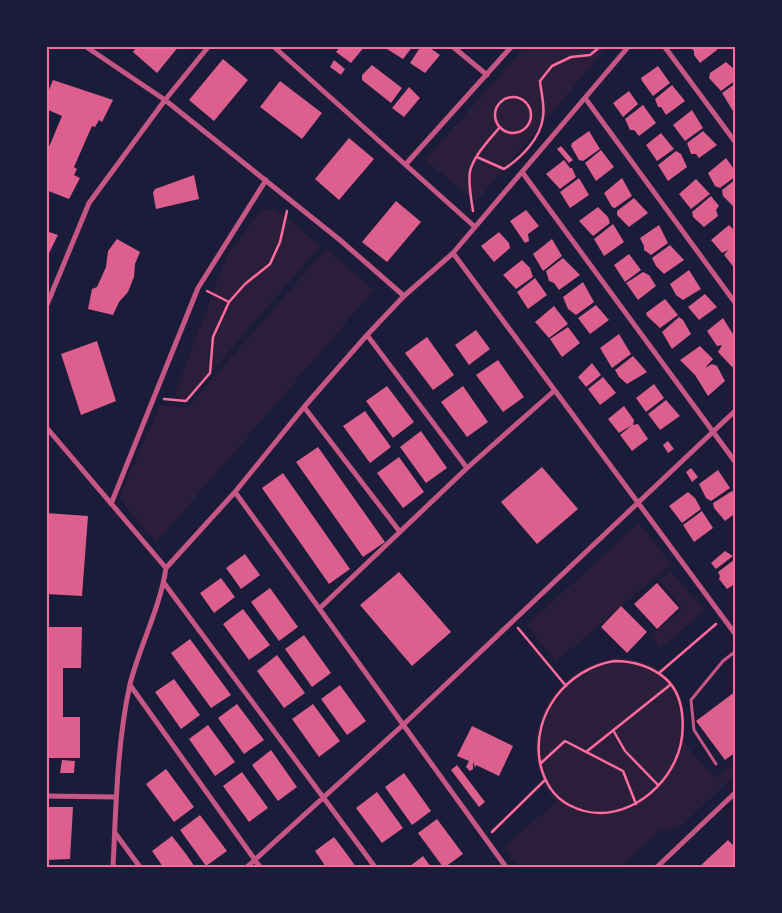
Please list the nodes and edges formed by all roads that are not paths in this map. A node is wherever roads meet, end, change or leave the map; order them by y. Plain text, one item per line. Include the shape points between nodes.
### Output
1 (85, 46) edge
2 (209, 46) edge
3 (273, 46) edge
4 (452, 46) edge
5 (512, 46) edge
6 (629, 46) edge
7 (664, 46) edge
8 (487, 75) junction
9 (585, 98) junction
10 (165, 100) junction
11 (736, 142) edge
12 (406, 164) junction
13 (522, 172) junction
14 (266, 180) junction
15 (475, 227) junction
16 (453, 253) junction
17 (404, 296) junction
18 (736, 304) edge
19 (46, 307) edge
20 (367, 335) junction
21 (554, 391) junction
22 (304, 407) junction
23 (736, 410) edge
24 (46, 427) edge
25 (712, 431) junction
26 (736, 463) edge
27 (467, 468) junction
28 (235, 492) junction
29 (638, 503) junction
30 (111, 504) junction
31 (400, 532) junction
32 (166, 568) junction
33 (164, 583) junction
34 (320, 608) junction
35 (736, 635) edge
36 (736, 651) edge
37 (130, 685) junction
38 (402, 724) junction
39 (716, 764) dead end
40 (736, 792) edge
41 (46, 796) edge
42 (116, 797) junction
43 (324, 797) junction
44 (115, 833) junction
45 (255, 860) junction
46 (114, 867) edge
47 (140, 867) edge
48 (247, 867) edge
49 (260, 867) edge
50 (375, 867) edge
51 (506, 867) edge
52 (657, 867) edge

1 - 10 street
2 - 10 street
3 - 12 street
4 - 8 street
5 - 8 street
6 - 9 street
7 - 11 street
8 - 12 street
9 - 13 street
9 - 18 street
10 - 14 street
10 - 19 street via 89,203
12 - 15 street
13 - 15 street
13 - 25 street
14 - 17 street
14 - 30 street via 199,287
15 - 16 street
16 - 17 street
16 - 21 street
17 - 20 street
20 - 22 street
20 - 27 street
21 - 27 street
21 - 29 street
22 - 28 street
22 - 31 street
23 - 25 street
24 - 30 street
25 - 26 street
25 - 29 street
27 - 31 street
28 - 32 street
28 - 34 street
29 - 35 street
29 - 38 street
30 - 32 street
31 - 34 street
32 - 33 street
33 - 37 street
33 - 43 street
34 - 38 street
36 - 39 lane via 723,661 690,700 694,730
37 - 42 street
37 - 45 street
38 - 43 street
38 - 51 street
40 - 52 street
41 - 42 street
42 - 44 street
43 - 45 street
43 - 50 street
44 - 46 street
44 - 47 street
45 - 48 street
45 - 49 street

